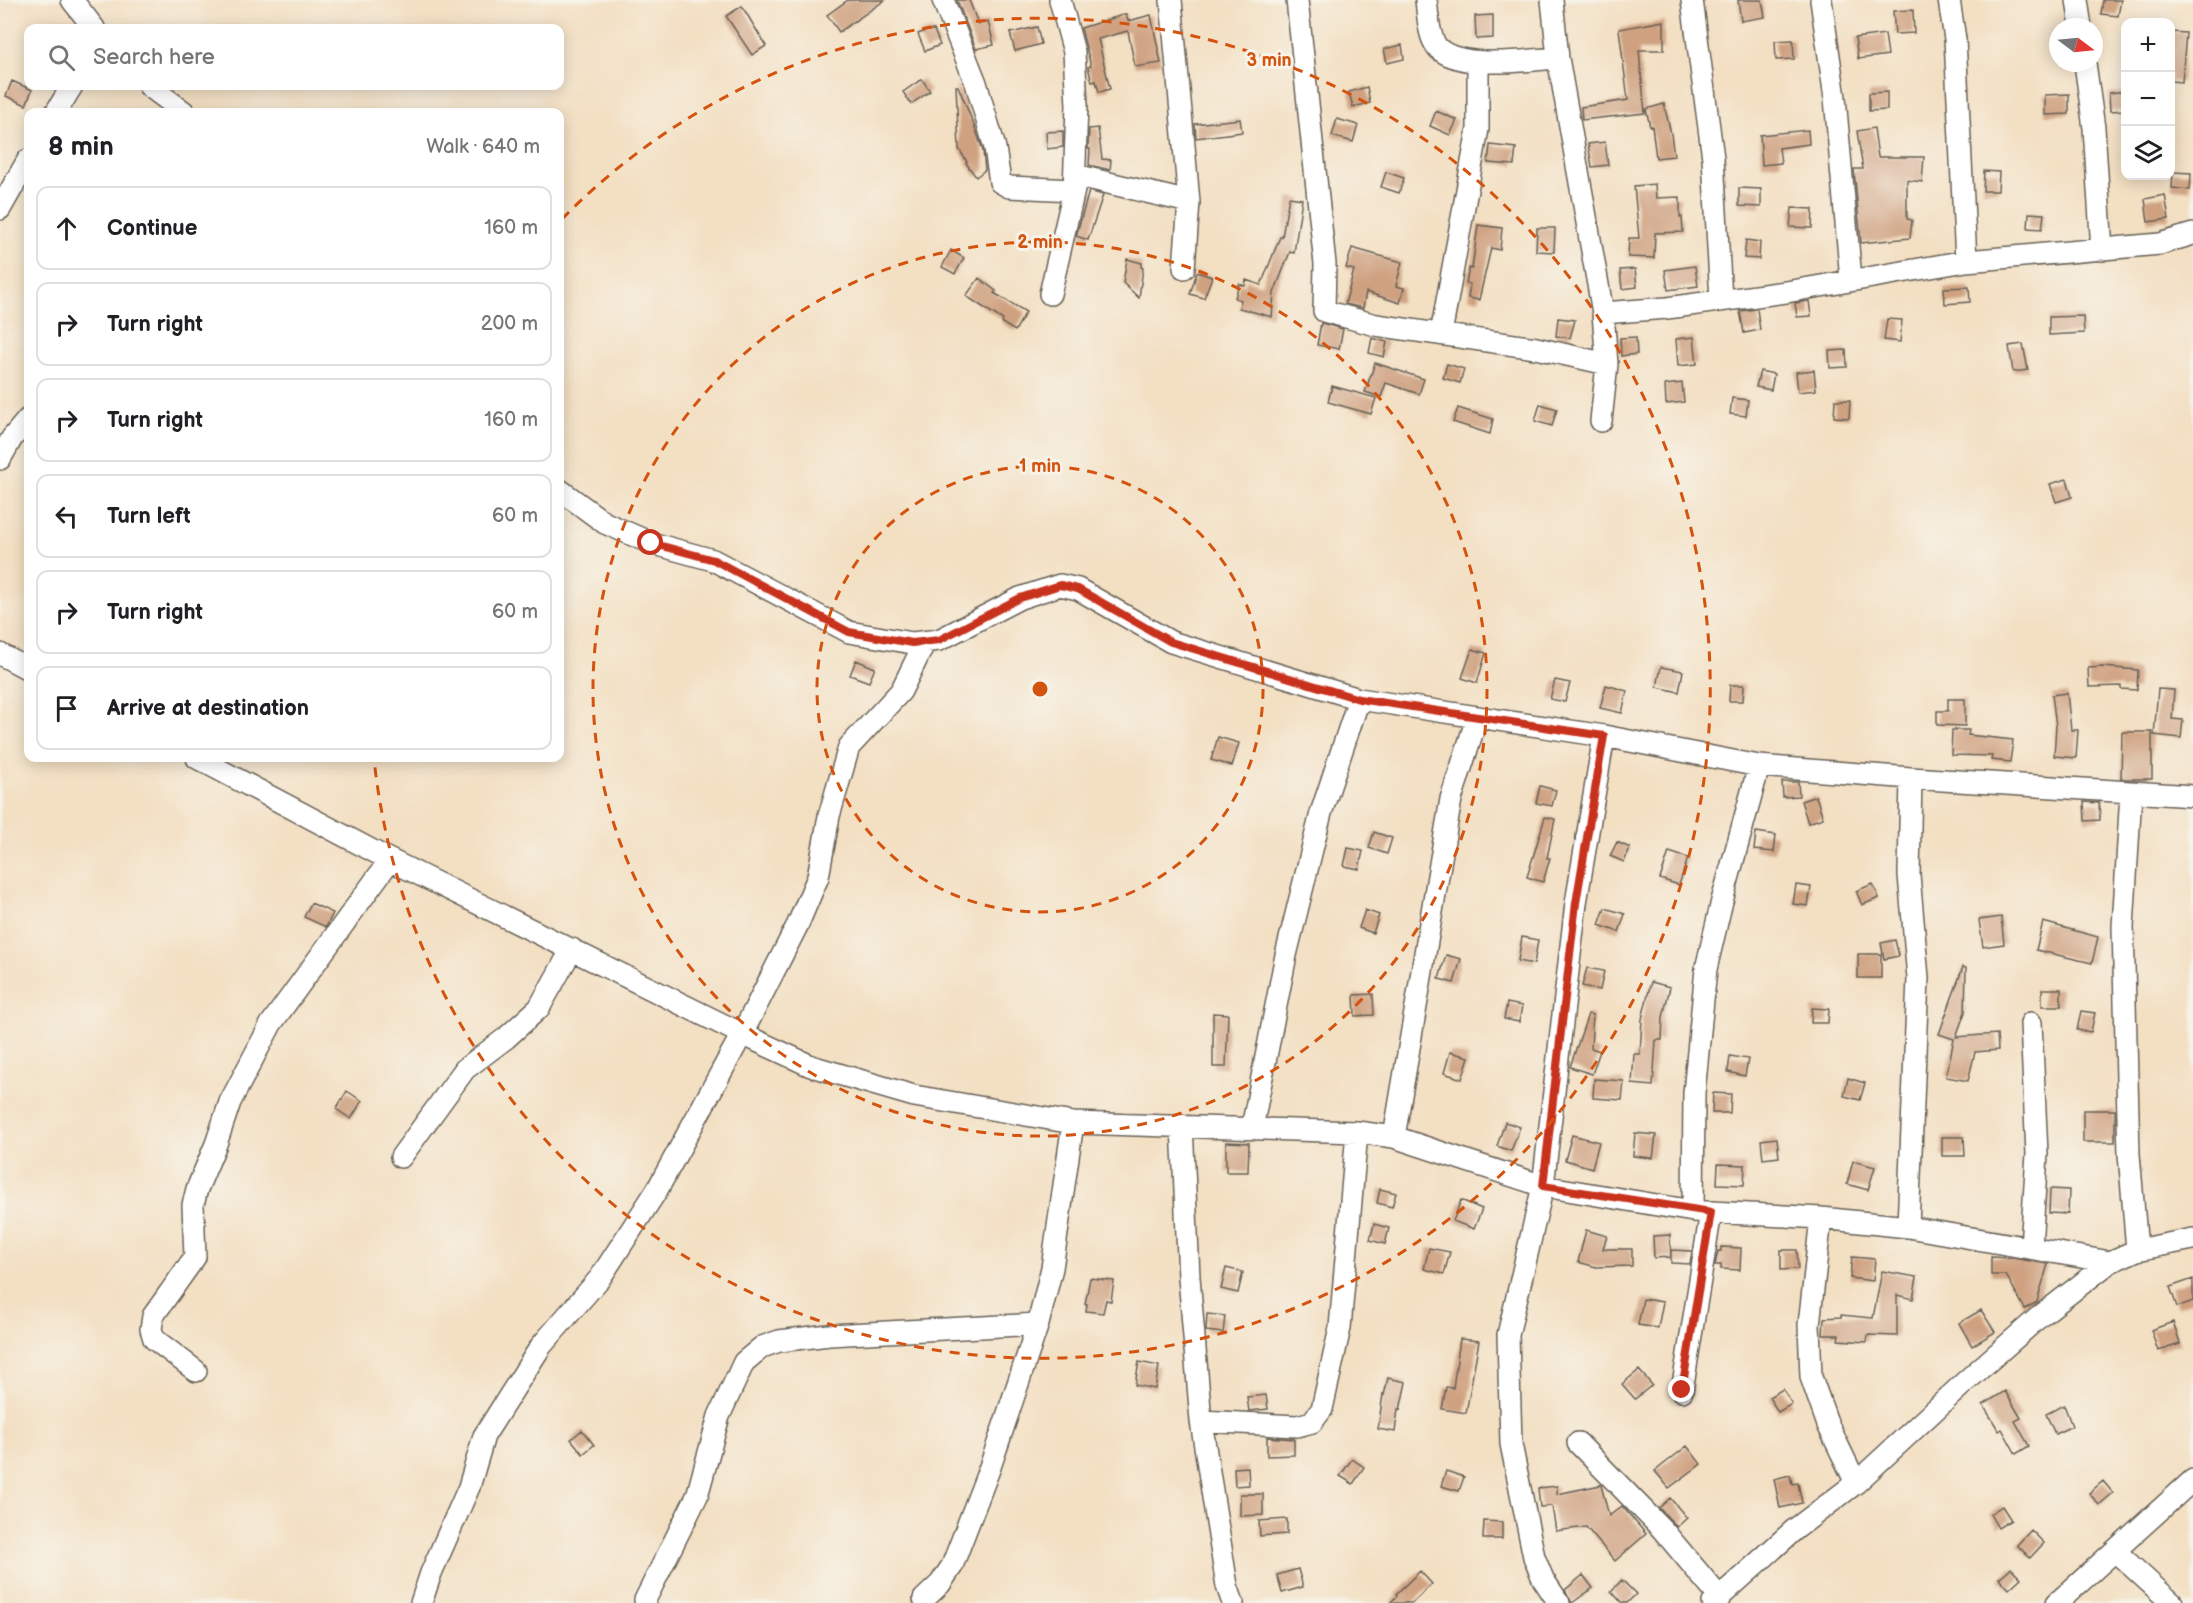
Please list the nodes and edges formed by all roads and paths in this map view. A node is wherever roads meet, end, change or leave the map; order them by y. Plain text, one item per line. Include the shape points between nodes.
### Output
1 (72, 0) edge
2 (944, 0) edge
3 (1060, 0) edge
4 (1170, 0) edge
5 (1297, 0) edge
6 (1426, 0) edge
7 (1552, 0) edge
8 (1692, 0) edge
9 (1821, 0) edge
10 (1949, 0) edge
11 (2077, 0) edge
12 (2080, 18) edge
13 (91, 24) edge
14 (1558, 58) junction
15 (1478, 63) junction
16 (2086, 72) edge
17 (70, 90) edge
18 (154, 90) edge
19 (58, 108) edge
20 (179, 108) edge
21 (24, 167) edge
22 (1074, 183) junction
23 (1189, 202) junction
24 (0, 209) edge
25 (2193, 234) edge
26 (2102, 250) junction
27 (1966, 261) junction
28 (1184, 268) dead end
29 (1851, 280) junction
30 (1050, 294) dead end
31 (1722, 300) junction
32 (1603, 313) junction
33 (1440, 334) junction
34 (1607, 364) junction
35 (1601, 421) dead end
36 (24, 424) edge
37 (0, 459) edge
38 (564, 493) edge
39 (925, 642) junction
40 (0, 654) edge
41 (24, 667) edge
42 (1359, 699) junction
43 (1478, 718) junction
44 (1604, 736) junction
45 (210, 762) edge
46 (1759, 766) junction
47 (1911, 778) junction
48 (2131, 793) junction
49 (2193, 796) edge
50 (390, 860) junction
51 (572, 950) junction
52 (2031, 1023) dead end
53 (742, 1034) junction
54 (1072, 1123) junction
55 (1182, 1125) junction
56 (1252, 1128) junction
57 (1357, 1132) junction
58 (1394, 1137) junction
59 (401, 1157) dead end
60 (1543, 1186) junction
61 (1702, 1212) junction
62 (1821, 1218) junction
63 (1908, 1227) junction
64 (2193, 1239) edge
65 (2031, 1247) junction
66 (2137, 1250) junction
67 (2110, 1262) junction
68 (1038, 1324) junction
69 (196, 1371) dead end
70 (1682, 1390) dead end
71 (1201, 1421) junction
72 (1578, 1443) dead end
73 (2193, 1480) edge
74 (1856, 1484) junction
75 (2115, 1551) junction
76 (924, 1599) dead end
77 (645, 1600) dead end
78 (1717, 1601) edge
79 (420, 1603) edge
80 (1233, 1603) edge
81 (1559, 1603) edge
82 (2057, 1603) edge
83 (2172, 1603) edge

1 - 13 street
2 - 22 street via 976,83 995,148 1000,182 1010,187
3 - 22 street via 1074,52
4 - 23 street
5 - 33 street via 1316,160 1325,264 1324,311
6 - 15 street via 1433,40 1439,49
7 - 14 street
8 - 31 street via 1713,158
9 - 29 street via 1835,98
10 - 27 street via 1955,39
11 - 12 street
14 - 15 street
14 - 32 street
15 - 33 street via 1478,129
16 - 26 street
17 - 19 street
18 - 20 street
21 - 24 street
22 - 23 street
22 - 30 street
23 - 28 street
25 - 26 street via 2160,244
26 - 27 street
27 - 29 street
29 - 31 street
31 - 32 street
32 - 34 street
33 - 34 street via 1536,348
34 - 35 street
36 - 37 street
38 - 39 street via 605,523 651,543 714,560 849,632
39 - 42 street via 939,640 1020,598 1060,585 1078,589 1171,642
39 - 53 street via 901,691 849,747 829,816 818,877
40 - 41 street
42 - 43 street
42 - 56 street via 1322,813 1288,944
43 - 44 street
43 - 58 street via 1451,799
44 - 46 street
44 - 60 street via 1576,903
45 - 50 street
46 - 47 street
46 - 61 street via 1706,969 1694,1093
47 - 48 street
47 - 63 street via 1909,875 1918,978
48 - 49 street
48 - 66 street via 2123,927 2129,1154
50 - 51 street
50 - 69 street via 271,1024 230,1102 193,1205 195,1257 153,1316 151,1329 154,1339
51 - 53 street
51 - 59 street via 539,1008 465,1070
52 - 65 street via 2037,1154
53 - 54 street via 811,1066 914,1096
53 - 79 street via 657,1190 607,1269 541,1346 484,1436 469,1487
54 - 55 street
54 - 68 street via 1052,1268
55 - 56 street
55 - 71 street
56 - 57 street
57 - 58 street
57 - 71 street via 1340,1328 1322,1409 1312,1422 1297,1426
58 - 60 street
60 - 61 street
60 - 81 street via 1508,1335 1511,1444 1533,1557
61 - 62 street
61 - 70 street
62 - 63 street
62 - 74 street via 1809,1324 1811,1377
63 - 65 street
64 - 66 street
65 - 67 street
66 - 67 street
67 - 74 street via 2039,1317
68 - 76 street via 952,1566
68 - 77 street via 829,1335 762,1347 744,1362 719,1416 697,1496
71 - 80 street
72 - 78 street via 1662,1529
73 - 75 street
74 - 78 street via 1794,1530
75 - 82 street
75 - 83 street

